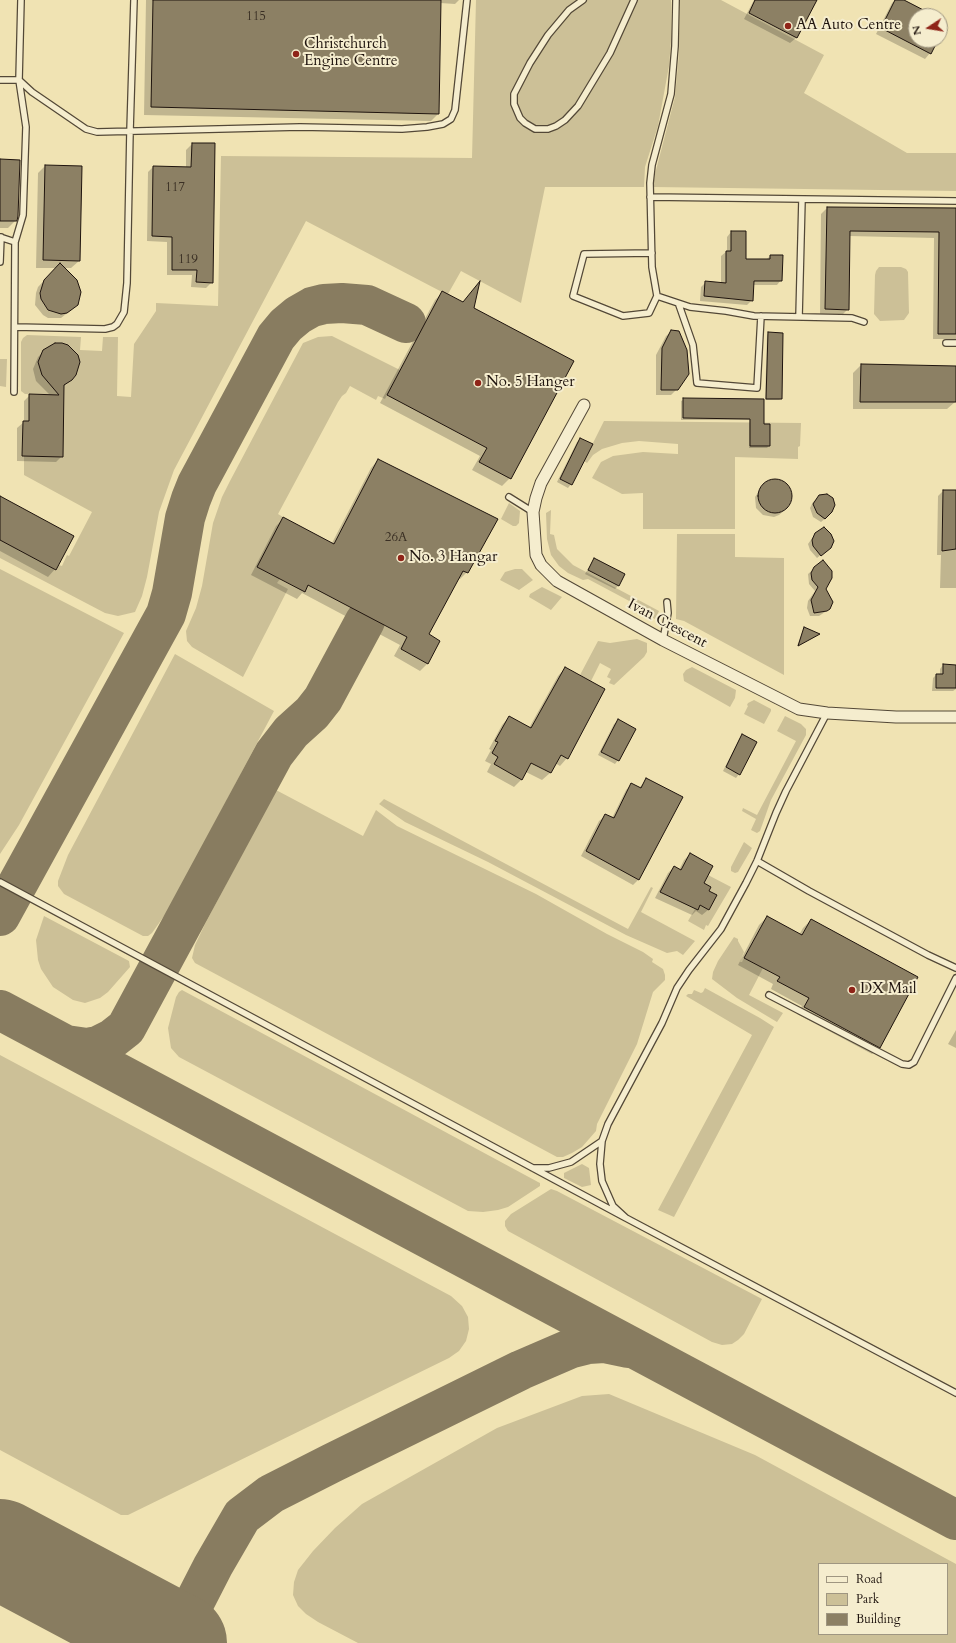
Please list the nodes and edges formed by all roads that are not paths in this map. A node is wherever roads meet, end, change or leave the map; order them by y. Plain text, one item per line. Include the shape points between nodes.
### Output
1 (21, 0) edge
2 (134, 0) edge
3 (467, 0) edge
4 (583, 0) edge
5 (634, 0) edge
6 (676, 0) edge
7 (0, 80) edge
8 (19, 80) junction
9 (130, 131) junction
10 (650, 197) junction
11 (802, 199) junction
12 (956, 201) edge
13 (0, 237) edge
14 (15, 242) junction
15 (652, 253) junction
16 (0, 262) edge
17 (657, 296) junction
18 (679, 305) junction
19 (761, 316) junction
20 (799, 317) junction
21 (864, 322) dead end
22 (15, 327) junction
23 (946, 343) dead end
24 (956, 343) edge
25 (14, 392) dead end
26 (584, 405) dead end
27 (509, 497) dead end
28 (533, 512) junction
29 (667, 602) dead end
30 (663, 640) junction
31 (827, 714) junction
32 (956, 717) edge
33 (757, 861) junction
34 (0, 882) edge
35 (956, 968) edge
36 (956, 978) edge
37 (769, 995) dead end
38 (602, 1141) junction
39 (530, 1168) junction
40 (626, 1218) junction
41 (956, 1393) edge

1 - 8 lane
2 - 9 lane
3 - 9 lane via 455,110 451,119 443,124 402,129 300,126
4 - 5 lane via 569,10 548,34 514,94 514,104 520,118 535,128 548,129 556,126 578,106 610,53
6 - 10 lane via 670,94 652,165
7 - 8 lane
8 - 9 lane via 32,92 86,129 97,132
8 - 14 lane via 26,127 25,171 23,215
9 - 22 lane via 127,283 125,307 120,320 113,327 106,329
10 - 11 lane
10 - 15 lane
11 - 12 lane
11 - 20 lane
13 - 14 lane
13 - 16 lane
14 - 22 lane
15 - 17 lane
15 - 17 lane via 584,254 573,296 623,316 649,313
17 - 18 lane
18 - 19 lane
18 - 19 lane via 693,344 697,383 757,388
19 - 20 lane
20 - 21 lane via 852,318
22 - 25 lane
23 - 24 lane
26 - 28 street, Ivan Crescent via 541,483
27 - 28 lane
28 - 30 street, Ivan Crescent via 536,555 549,575
29 - 30 lane via 668,612
30 - 31 street, Ivan Crescent via 787,704
31 - 32 street, Ivan Crescent
31 - 33 lane via 782,798
33 - 35 lane via 828,902
33 - 38 lane via 721,929 677,988 662,1023 608,1124
34 - 39 lane
36 - 37 lane via 914,1062 909,1065 902,1064
38 - 39 lane via 571,1162 549,1168
38 - 40 lane via 602,1181 613,1206
39 - 40 lane
40 - 41 lane

